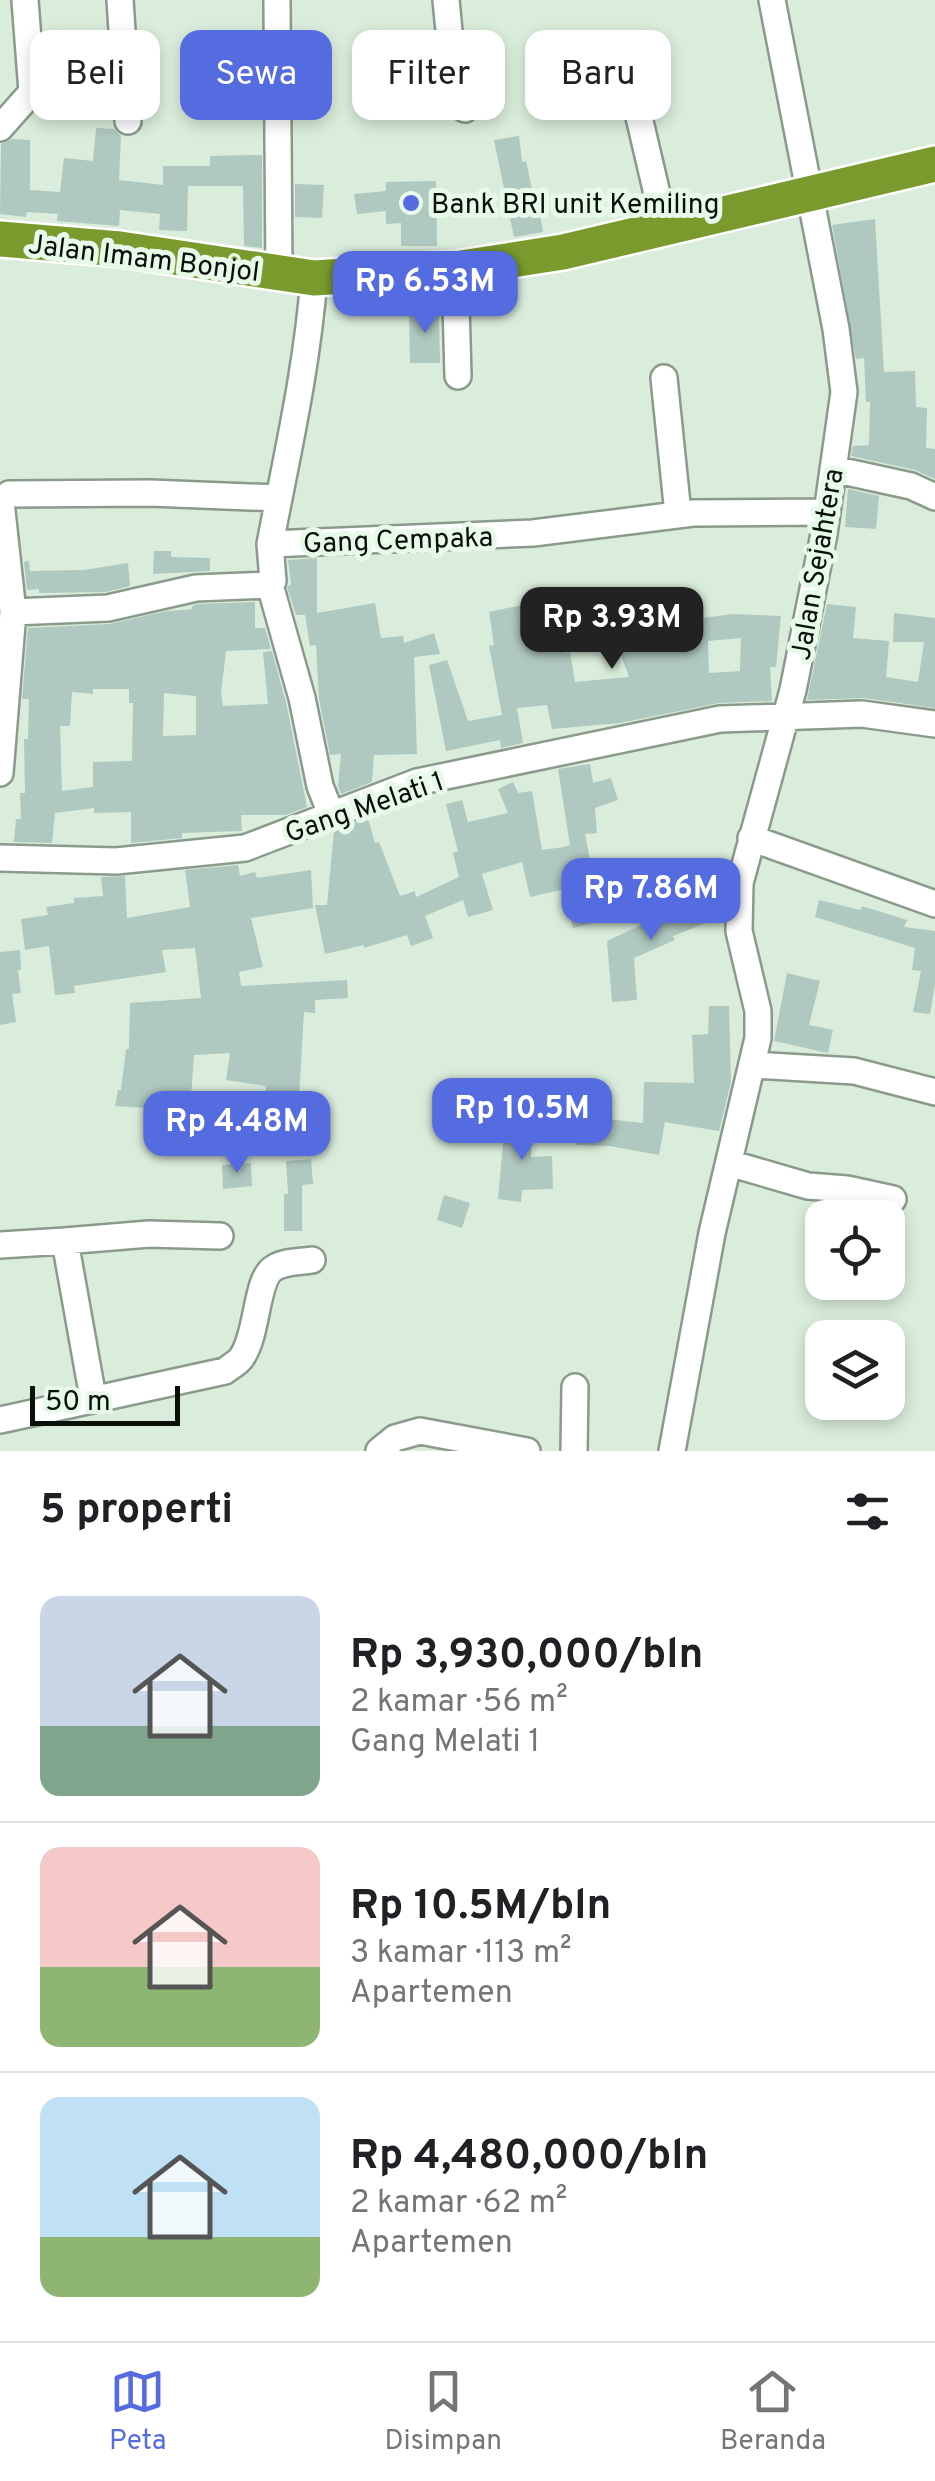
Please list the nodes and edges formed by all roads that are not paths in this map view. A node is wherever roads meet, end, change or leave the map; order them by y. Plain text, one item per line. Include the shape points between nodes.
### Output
1 (25, 0) edge
2 (120, 0) edge
3 (277, 0) edge
4 (446, 0) edge
5 (772, 0) edge
6 (449, 30) edge
7 (639, 120) edge
8 (128, 121) dead end
9 (0, 128) edge
10 (935, 164) edge
11 (809, 192) junction
12 (664, 228) junction
13 (0, 239) edge
14 (455, 269) junction
15 (296, 276) junction
16 (458, 376) dead end
17 (664, 378) dead end
18 (834, 469) junction
19 (935, 496) edge
20 (278, 498) junction
21 (827, 512) junction
22 (678, 514) junction
23 (270, 544) junction
24 (270, 584) junction
25 (13, 612) junction
26 (784, 714) junction
27 (935, 724) edge
28 (0, 773) edge
29 (331, 814) junction
30 (752, 838) junction
31 (0, 858) edge
32 (935, 904) edge
33 (752, 1065) junction
34 (935, 1092) edge
35 (729, 1162) junction
36 (893, 1199) dead end
37 (220, 1236) dead end
38 (65, 1241) junction
39 (0, 1245) edge
40 (312, 1260) dead end
41 (575, 1387) dead end
42 (93, 1398) junction
43 (0, 1420) edge
44 (380, 1451) edge
45 (527, 1451) edge
46 (574, 1451) edge
47 (672, 1451) edge

1 - 9 street via 32,92
2 - 8 street
3 - 15 street
4 - 6 street
5 - 11 street, Jalan Sejahtera
7 - 12 street
10 - 11 highway, Jalan Imam Bonjol
11 - 12 highway, Jalan Imam Bonjol
11 - 18 street, Jalan Sejahtera via 844,392
12 - 14 highway, Jalan Imam Bonjol
13 - 15 highway, Jalan Imam Bonjol
14 - 15 highway, Jalan Imam Bonjol
14 - 16 street
15 - 20 street via 306,362
17 - 22 street
18 - 19 street
18 - 21 street, Jalan Sejahtera
20 - 23 street
20 - 25 street via 8,494 1,502
21 - 22 street, Gang Cempaka
21 - 26 street, Jalan Sejahtera
22 - 23 street, Gang Cempaka via 533,533
23 - 24 street, Gang Cempaka
24 - 25 street via 196,588 108,608
24 - 29 street, Gang Cempaka
25 - 28 street
26 - 27 street, Gang Melati 1 via 862,714
26 - 29 street, Gang Melati 1 via 720,719 417,782
26 - 30 street, Jalan Sejahtera
29 - 31 street, Gang Melati 1 via 245,848 116,862
30 - 32 street
30 - 33 street, Jalan Sejahtera via 740,883 739,931 758,1011
33 - 34 street via 854,1071
33 - 35 street, Jalan Sejahtera
35 - 36 street via 808,1186
35 - 47 street, Jalan Sejahtera
37 - 38 street
38 - 39 street
38 - 42 street
40 - 42 street via 283,1264 260,1282 260,1308 242,1358 226,1370
41 - 46 street
42 - 43 street
44 - 45 street via 420,1430

